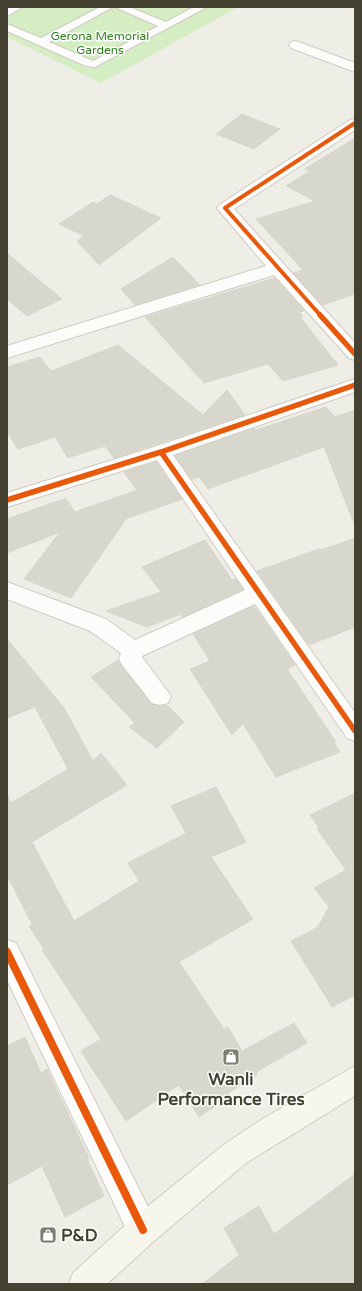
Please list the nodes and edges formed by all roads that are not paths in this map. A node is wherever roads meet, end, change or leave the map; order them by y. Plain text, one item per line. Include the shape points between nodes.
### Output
1 (18, 7) edge
2 (108, 7) edge
3 (120, 7) edge
4 (202, 7) edge
5 (7, 13) edge
6 (166, 26) junction
7 (7, 27) edge
8 (41, 42) junction
9 (296, 45) dead end
10 (355, 68) edge
11 (355, 123) edge
12 (277, 268) junction
13 (7, 352) edge
14 (355, 354) edge
15 (355, 385) edge
16 (160, 452) junction
17 (7, 500) edge
18 (7, 590) edge
19 (259, 593) junction
20 (133, 650) junction
21 (160, 696) dead end
22 (355, 731) edge
23 (7, 952) edge
24 (355, 1080) edge
25 (143, 1230) junction
26 (84, 1284) edge

1 - 5 lane
2 - 8 lane
3 - 6 lane
4 - 6 lane
6 - 8 lane via 95,64
7 - 8 lane
9 - 10 street
11 - 12 street via 225,208
12 - 13 street
12 - 14 street
15 - 16 street
16 - 17 street
16 - 19 street
18 - 20 street via 98,625
19 - 20 street
19 - 22 street
20 - 21 street via 130,659
23 - 25 street
24 - 25 main road via 236,1152
25 - 26 main road

